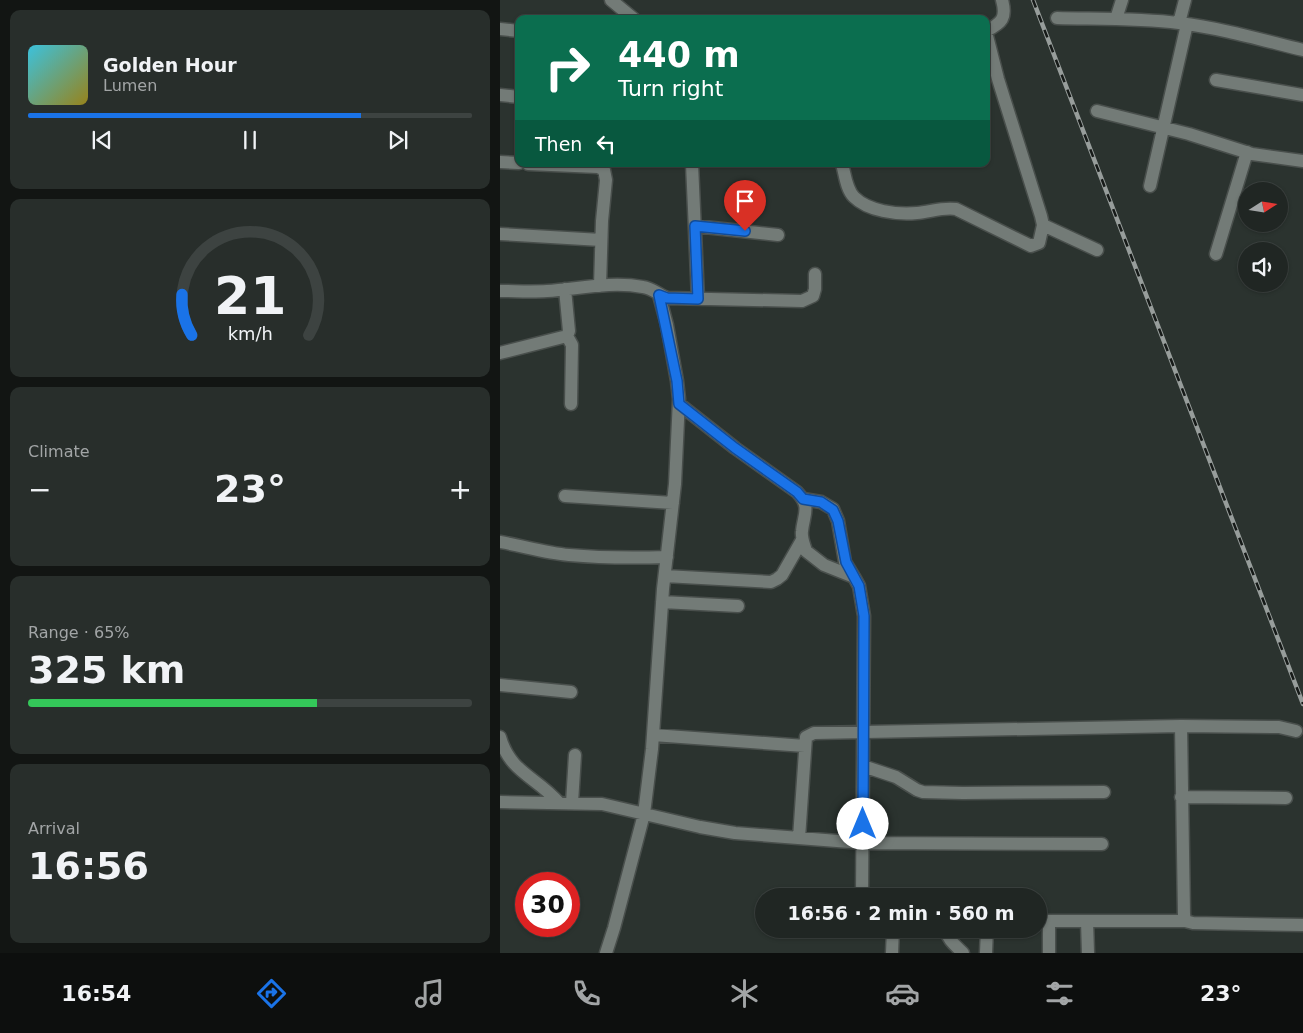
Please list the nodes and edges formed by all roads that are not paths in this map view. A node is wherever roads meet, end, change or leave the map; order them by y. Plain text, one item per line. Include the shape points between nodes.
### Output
1 (611, 0) edge
2 (1002, 0) edge
3 (1122, 0) edge
4 (1185, 0) edge
5 (629, 15) edge
6 (1057, 18) dead end
7 (1116, 19) junction
8 (1183, 24) junction
9 (500, 29) edge
10 (990, 29) edge
11 (515, 31) edge
12 (990, 48) edge
13 (1303, 50) edge
14 (1216, 80) dead end
15 (500, 95) edge
16 (1303, 95) edge
17 (515, 97) edge
18 (1098, 111) dead end
19 (1164, 127) junction
20 (1247, 152) junction
21 (1303, 161) edge
22 (500, 162) edge
23 (515, 163) edge
24 (598, 167) edge
25 (692, 167) edge
26 (843, 167) edge
27 (1150, 186) dead end
28 (1043, 225) junction
29 (695, 226) junction
30 (500, 234) edge
31 (778, 235) dead end
32 (601, 240) junction
33 (1097, 250) dead end
34 (1216, 254) dead end
35 (815, 274) dead end
36 (600, 286) junction
37 (565, 289) junction
38 (500, 291) edge
39 (659, 295) junction
40 (698, 299) junction
41 (567, 336) junction
42 (500, 353) edge
43 (572, 404) dead end
44 (679, 404) junction
45 (565, 496) dead end
46 (803, 499) junction
47 (673, 503) junction
48 (802, 540) junction
49 (500, 542) edge
50 (667, 558) junction
51 (665, 576) junction
52 (854, 577) junction
53 (662, 602) junction
54 (738, 606) dead end
55 (500, 685) edge
56 (572, 692) dead end
57 (1181, 726) junction
58 (863, 731) junction
59 (1296, 731) dead end
60 (653, 735) junction
61 (500, 736) edge
62 (805, 746) junction
63 (575, 754) dead end
64 (863, 766) junction
65 (1104, 792) dead end
66 (1182, 797) junction
67 (1286, 798) dead end
68 (500, 802) edge
69 (559, 803) junction
70 (572, 803) junction
71 (644, 814) junction
72 (799, 838) junction
73 (863, 843) junction
74 (1102, 844) dead end
75 (862, 888) edge
76 (1186, 920) junction
77 (1047, 921) edge
78 (1087, 921) junction
79 (1303, 925) edge
80 (893, 938) edge
81 (948, 938) edge
82 (987, 938) edge
83 (1047, 938) edge
84 (606, 953) edge
85 (892, 953) edge
86 (964, 953) edge
87 (986, 953) edge
88 (1049, 953) edge
89 (1088, 953) edge

1 - 5 street
2 - 10 street via 1004,13 1001,22
3 - 7 street
4 - 8 street
6 - 7 street
7 - 8 street
8 - 13 street
8 - 19 street
9 - 11 street
12 - 28 street
14 - 16 street
15 - 17 street
18 - 19 street
19 - 20 street
19 - 27 street
20 - 21 street
20 - 34 street
22 - 23 street
24 - 32 street via 604,170 606,180
25 - 29 street
26 - 28 street via 854,197 878,210 901,214 948,208 1031,246 1040,243
28 - 33 street
29 - 31 street
29 - 40 street
30 - 32 street
32 - 36 street
35 - 40 street via 813,296 802,301
36 - 37 street
36 - 39 street via 643,287
37 - 38 street
37 - 41 street
39 - 40 street
39 - 44 street
41 - 42 street
41 - 43 street via 572,345
44 - 46 street
44 - 47 street
45 - 47 street
46 - 48 street via 806,514
46 - 52 street via 821,502 833,510 846,562
47 - 50 street
48 - 51 street via 782,575 771,582
48 - 52 street via 812,556 834,570
49 - 50 street via 568,555
50 - 51 street
51 - 53 street
52 - 58 street via 859,586 864,616
53 - 54 street
53 - 60 street
55 - 56 street
57 - 58 street
57 - 59 street via 1279,727
57 - 66 street
58 - 62 street via 814,732 806,737
58 - 64 street
60 - 62 street
60 - 71 street
61 - 69 street via 515,766
62 - 72 street
63 - 70 street
64 - 65 street via 896,777 923,792
64 - 73 street
66 - 67 street
66 - 76 street
68 - 69 street
69 - 70 street
70 - 71 street via 602,804
71 - 72 street via 735,833
71 - 84 street
72 - 73 street
73 - 74 street
73 - 75 street
76 - 78 street
76 - 79 street via 1193,923
77 - 78 street
78 - 89 street
80 - 85 street
81 - 86 street
82 - 87 street
83 - 88 street

